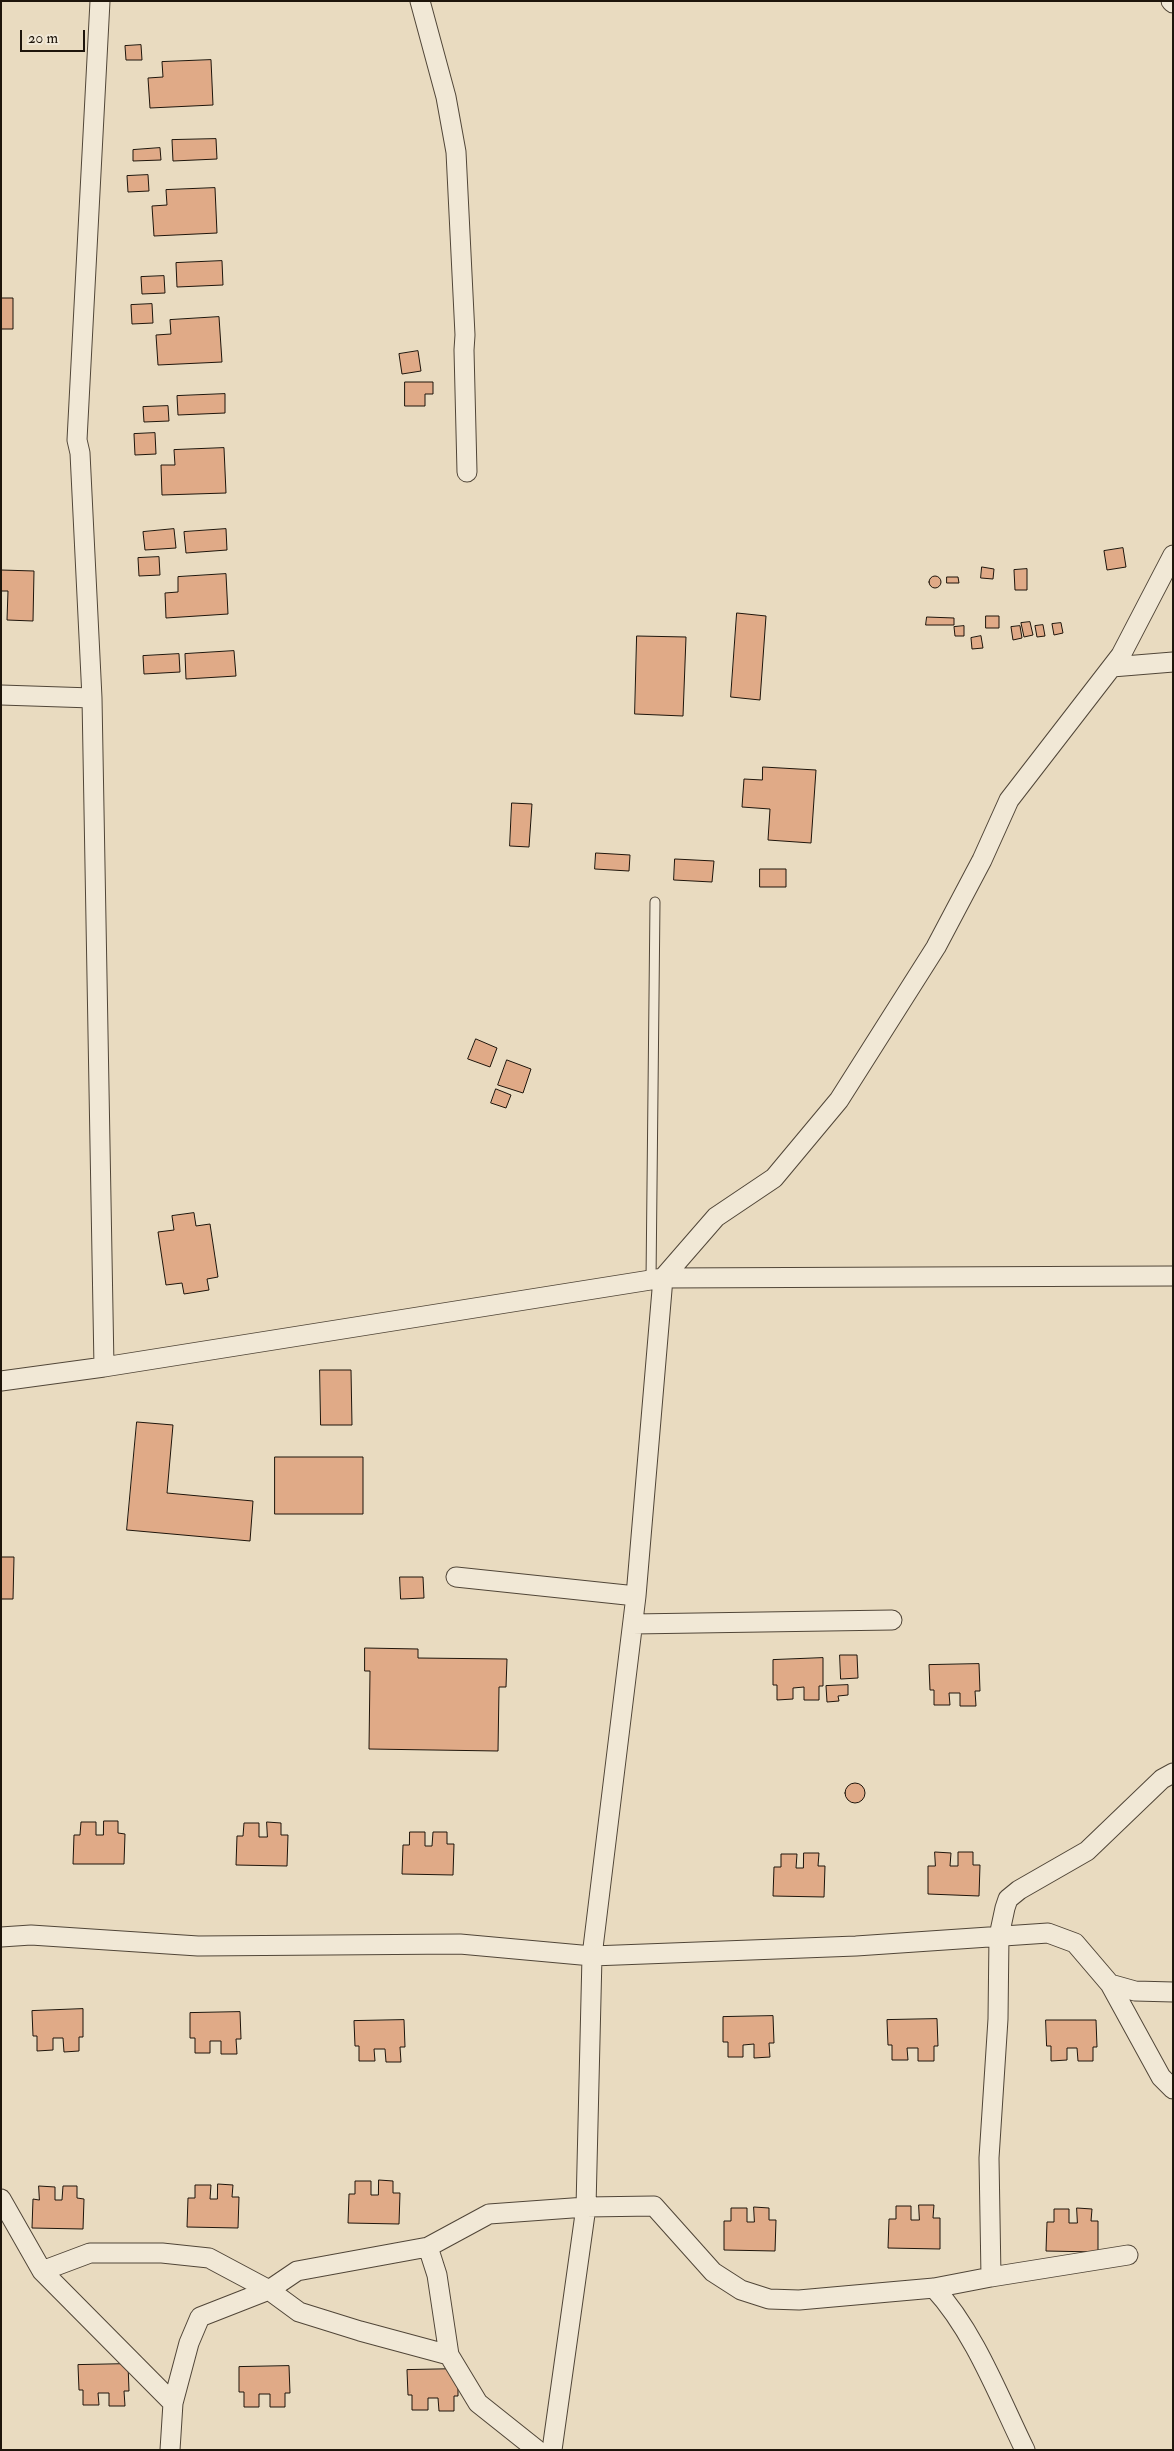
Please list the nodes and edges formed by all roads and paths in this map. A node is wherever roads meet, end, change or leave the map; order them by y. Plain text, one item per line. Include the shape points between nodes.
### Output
1 (100, 1) edge
2 (420, 1) edge
3 (467, 472) dead end
4 (1173, 555) edge
5 (1173, 662) edge
6 (1112, 667) junction
7 (1, 695) edge
8 (92, 698) junction
9 (655, 902) dead end
10 (1173, 1276) edge
11 (657, 1279) junction
12 (104, 1367) junction
13 (1, 1381) edge
14 (456, 1577) dead end
15 (636, 1596) junction
16 (892, 1620) dead end
17 (633, 1624) junction
18 (1173, 1773) edge
19 (999, 1936) junction
20 (1, 1937) edge
21 (592, 1956) junction
22 (1110, 1984) junction
23 (1173, 1992) edge
24 (1173, 2089) edge
25 (1, 2199) edge
26 (586, 2207) junction
27 (428, 2247) junction
28 (1128, 2256) dead end
29 (42, 2271) junction
30 (991, 2277) junction
31 (934, 2288) junction
32 (269, 2290) junction
33 (449, 2355) junction
34 (173, 2403) junction
35 (170, 2450) edge
36 (536, 2450) edge
37 (552, 2450) edge
38 (1024, 2450) edge

1 - 8 street via 77,440
2 - 3 street via 446,97 456,152 465,335
4 - 6 street
5 - 6 street
6 - 11 street via 1016,788 936,947 838,1100 774,1178 716,1217
7 - 8 street
8 - 12 street
9 - 11 lane
10 - 11 street
11 - 12 street
11 - 15 street
12 - 13 street
14 - 15 street
15 - 17 street
16 - 17 street
17 - 21 street
18 - 19 street via 1162,1779 1087,1851 1008,1899
19 - 21 street via 856,1946
19 - 22 street via 1048,1934 1075,1943
19 - 30 street via 998,2020 989,2158
20 - 21 street via 32,1935 198,1946 460,1944
21 - 26 street
22 - 23 street via 1135,1991
22 - 24 street via 1162,2078
25 - 29 street
26 - 27 street via 488,2214
26 - 31 street via 654,2206 713,2272 741,2290 769,2299 799,2300
26 - 37 street
27 - 32 street via 297,2271
27 - 33 street via 437,2275
28 - 30 street
29 - 32 street via 90,2253 174,2254 209,2258
29 - 34 street
30 - 31 street
31 - 38 street via 950,2306 984,2367
32 - 33 street via 299,2312
32 - 34 street via 200,2318
33 - 36 street via 478,2403
34 - 35 street

